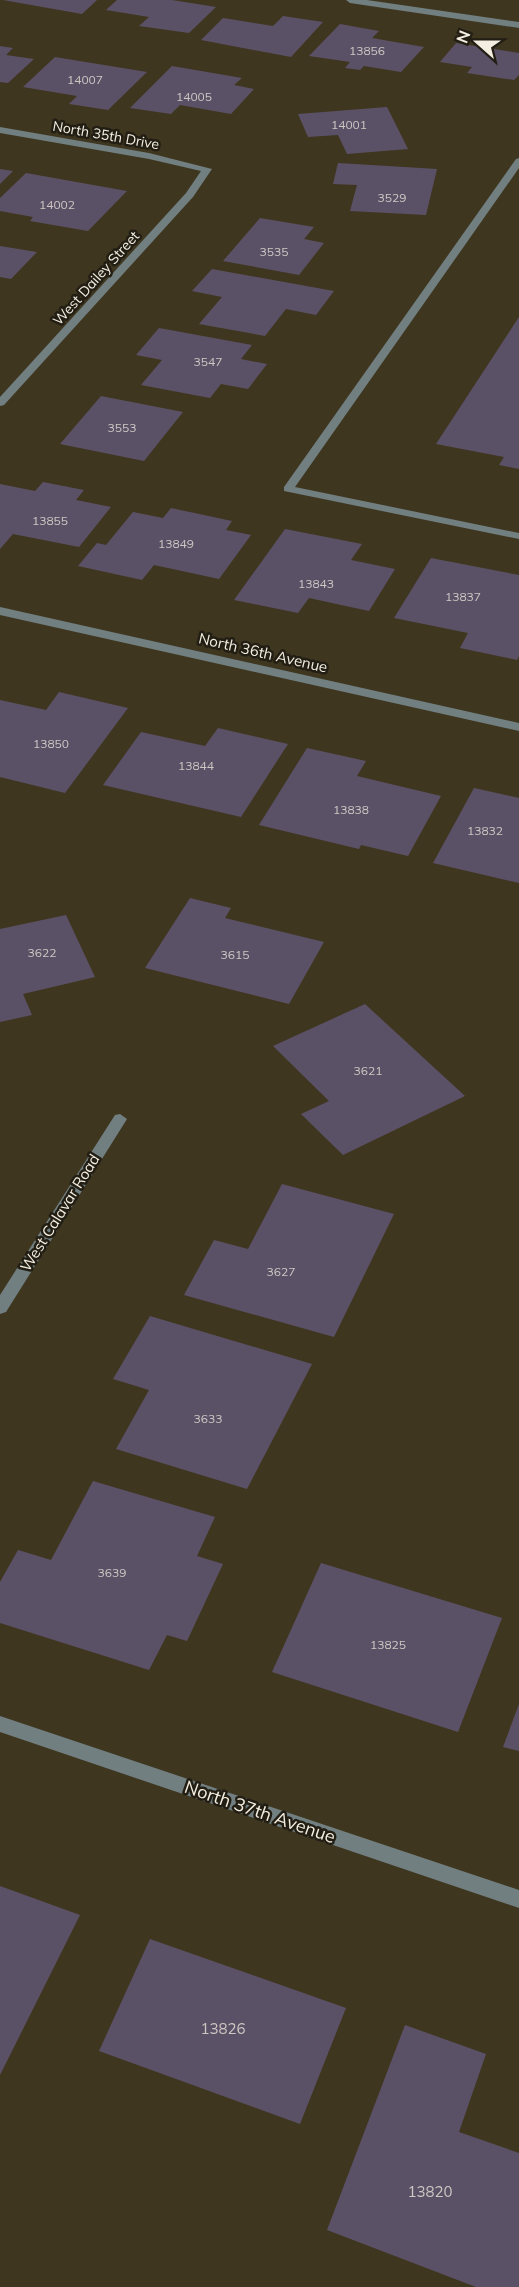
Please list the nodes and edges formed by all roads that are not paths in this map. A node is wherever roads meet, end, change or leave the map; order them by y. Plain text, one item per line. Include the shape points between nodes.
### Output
1 (350, 0) edge
2 (519, 25) edge
3 (0, 130) edge
4 (519, 161) edge
5 (207, 169) joint
6 (0, 403) edge
7 (519, 536) edge
8 (0, 611) edge
9 (519, 727) edge
10 (120, 1119) dead end
11 (0, 1308) edge
12 (0, 1725) edge
13 (519, 1899) edge

1 - 2 street
3 - 5 street, North 35th Drive
4 - 7 street via 288,489
5 - 6 street, West Dailey Street via 190,195
8 - 9 street, North 36th Avenue
10 - 11 street, West Calavar Road
12 - 13 street, North 37th Avenue

